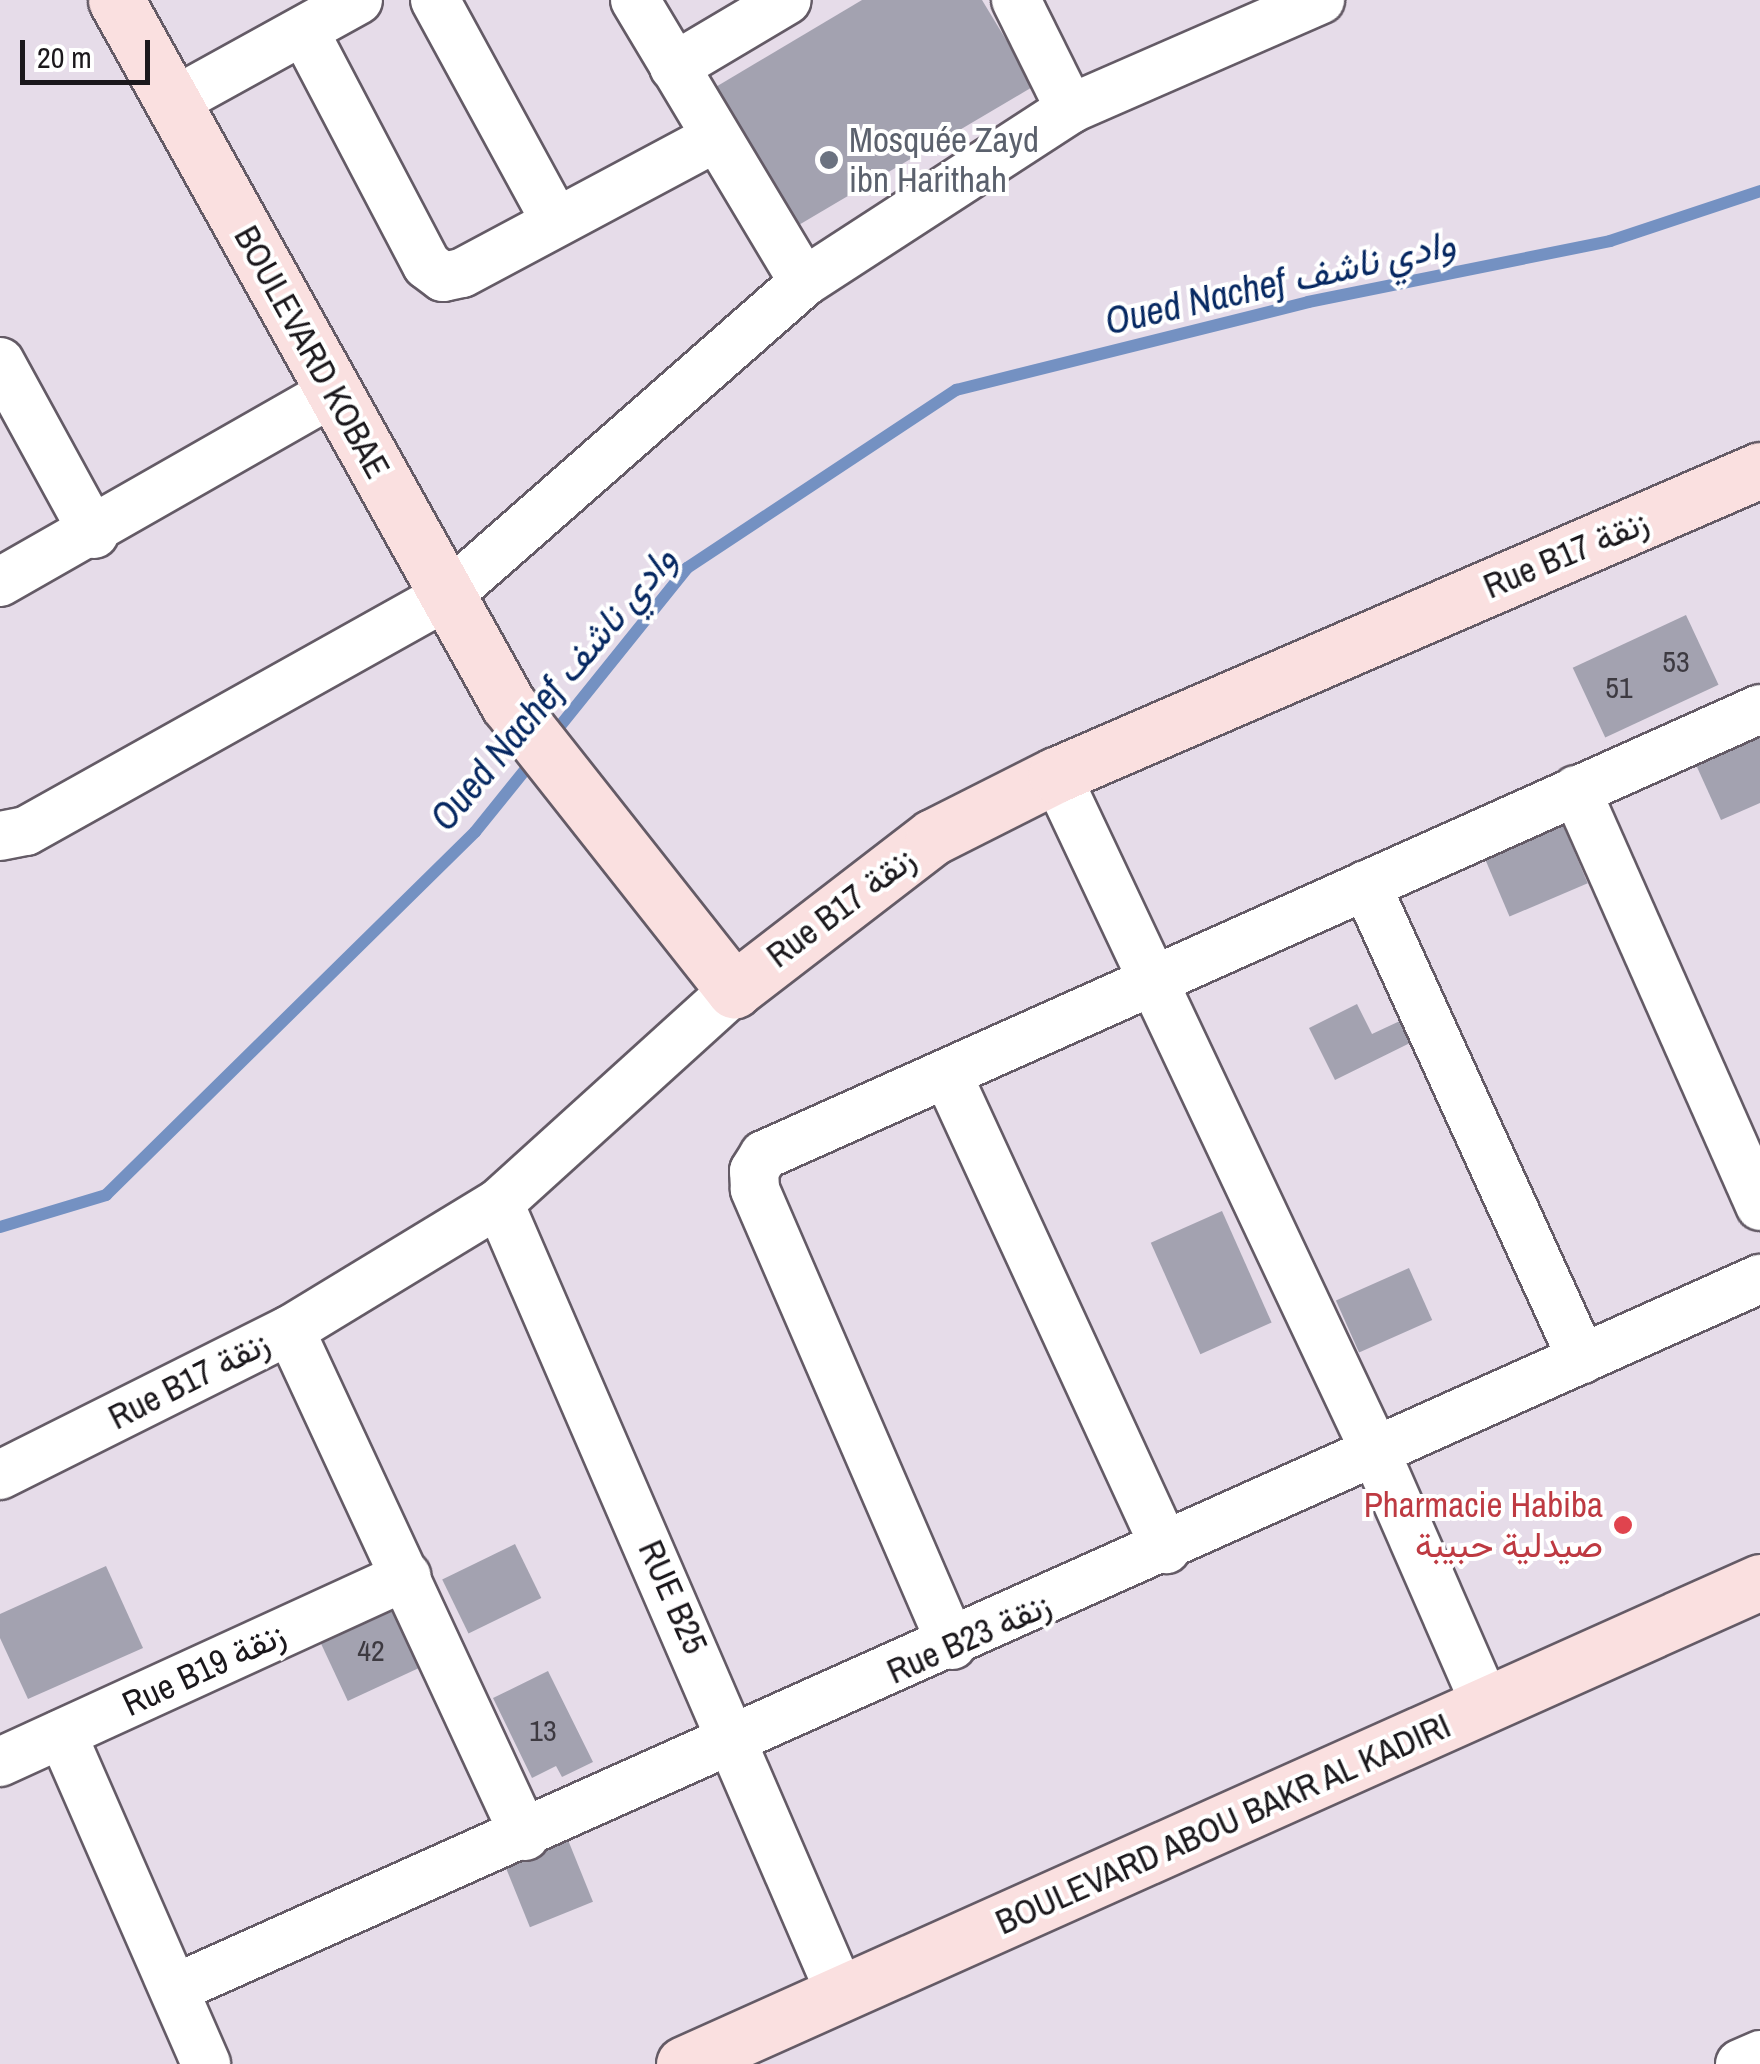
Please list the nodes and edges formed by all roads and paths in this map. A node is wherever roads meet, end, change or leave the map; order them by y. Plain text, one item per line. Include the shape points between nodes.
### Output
1 (116, 0) edge
2 (358, 0) edge
3 (435, 0) edge
4 (635, 0) edge
5 (786, 0) edge
6 (1016, 0) edge
7 (1320, 0) edge
8 (304, 31) junction
9 (674, 67) junction
10 (174, 101) junction
11 (1070, 109) junction
12 (713, 139) junction
13 (555, 220) junction
14 (804, 282) junction
15 (0, 362) edge
16 (334, 392) junction
17 (1760, 470) edge
18 (94, 534) junction
19 (0, 582) edge
20 (448, 595) junction
21 (1760, 709) edge
22 (1056, 775) junction
23 (1576, 790) junction
24 (0, 836) edge
25 (1366, 885) junction
26 (1152, 980) junction
27 (734, 990) junction
28 (948, 1076) junction
29 (499, 1203) junction
30 (1760, 1206) edge
31 (1760, 1279) edge
32 (290, 1330) junction
33 (1582, 1358) junction
34 (1376, 1451) junction
35 (0, 1474) edge
36 (1166, 1548) junction
37 (407, 1576) junction
38 (1760, 1582) edge
39 (952, 1645) junction
40 (1488, 1707) junction
41 (62, 1734) junction
42 (736, 1742) junction
43 (0, 1762) edge
44 (526, 1836) junction
45 (174, 1989) junction
46 (841, 1994) junction
47 (1760, 2055) edge
48 (206, 2064) edge
49 (684, 2064) edge
50 (1740, 2064) edge

1 - 10 main road, BOULEVARD KOBAE
2 - 8 street
3 - 13 street
4 - 9 street
5 - 9 street
6 - 11 street
7 - 11 street
8 - 10 street
8 - 13 street via 434,273 462,273
9 - 12 street
10 - 16 main road, BOULEVARD KOBAE
11 - 14 street
12 - 13 street
12 - 14 street
14 - 20 street
15 - 18 street
16 - 18 street
16 - 20 main road, BOULEVARD KOBAE
17 - 22 main road, Rue B17 زنقة
18 - 19 street
20 - 24 street via 26,831
20 - 27 main road, BOULEVARD KOBAE via 508,704
21 - 23 street
22 - 26 street
22 - 27 main road, Rue B17 زنقة via 933,838
23 - 25 street
23 - 30 street
25 - 26 street
25 - 33 street
26 - 28 street
26 - 34 street
27 - 29 street, Rue B17 زنقة
28 - 36 street
28 - 39 street via 764,1155 754,1171 754,1189
29 - 32 street, Rue B17 زنقة
29 - 42 street, RUE B25
31 - 33 street, Rue B23 زنقة
32 - 35 street, Rue B17 زنقة
32 - 37 street
33 - 34 street, Rue B23 زنقة
34 - 36 street, Rue B23 زنقة
34 - 40 street
36 - 39 street, Rue B23 زنقة
37 - 41 street, Rue B19 زنقة
37 - 44 street
38 - 40 main road, BOULEVARD ABOU BAKR AL KADIRI
39 - 42 street, Rue B23 زنقة
40 - 46 main road, BOULEVARD ABOU BAKR AL KADIRI
41 - 43 street, Rue B19 زنقة
41 - 45 street
42 - 44 street, Rue B23 زنقة
42 - 46 street, RUE B25
44 - 45 street, Rue B23 زنقة
45 - 48 street
46 - 49 main road, BOULEVARD ABOU BAKR AL KADIRI
47 - 50 street

